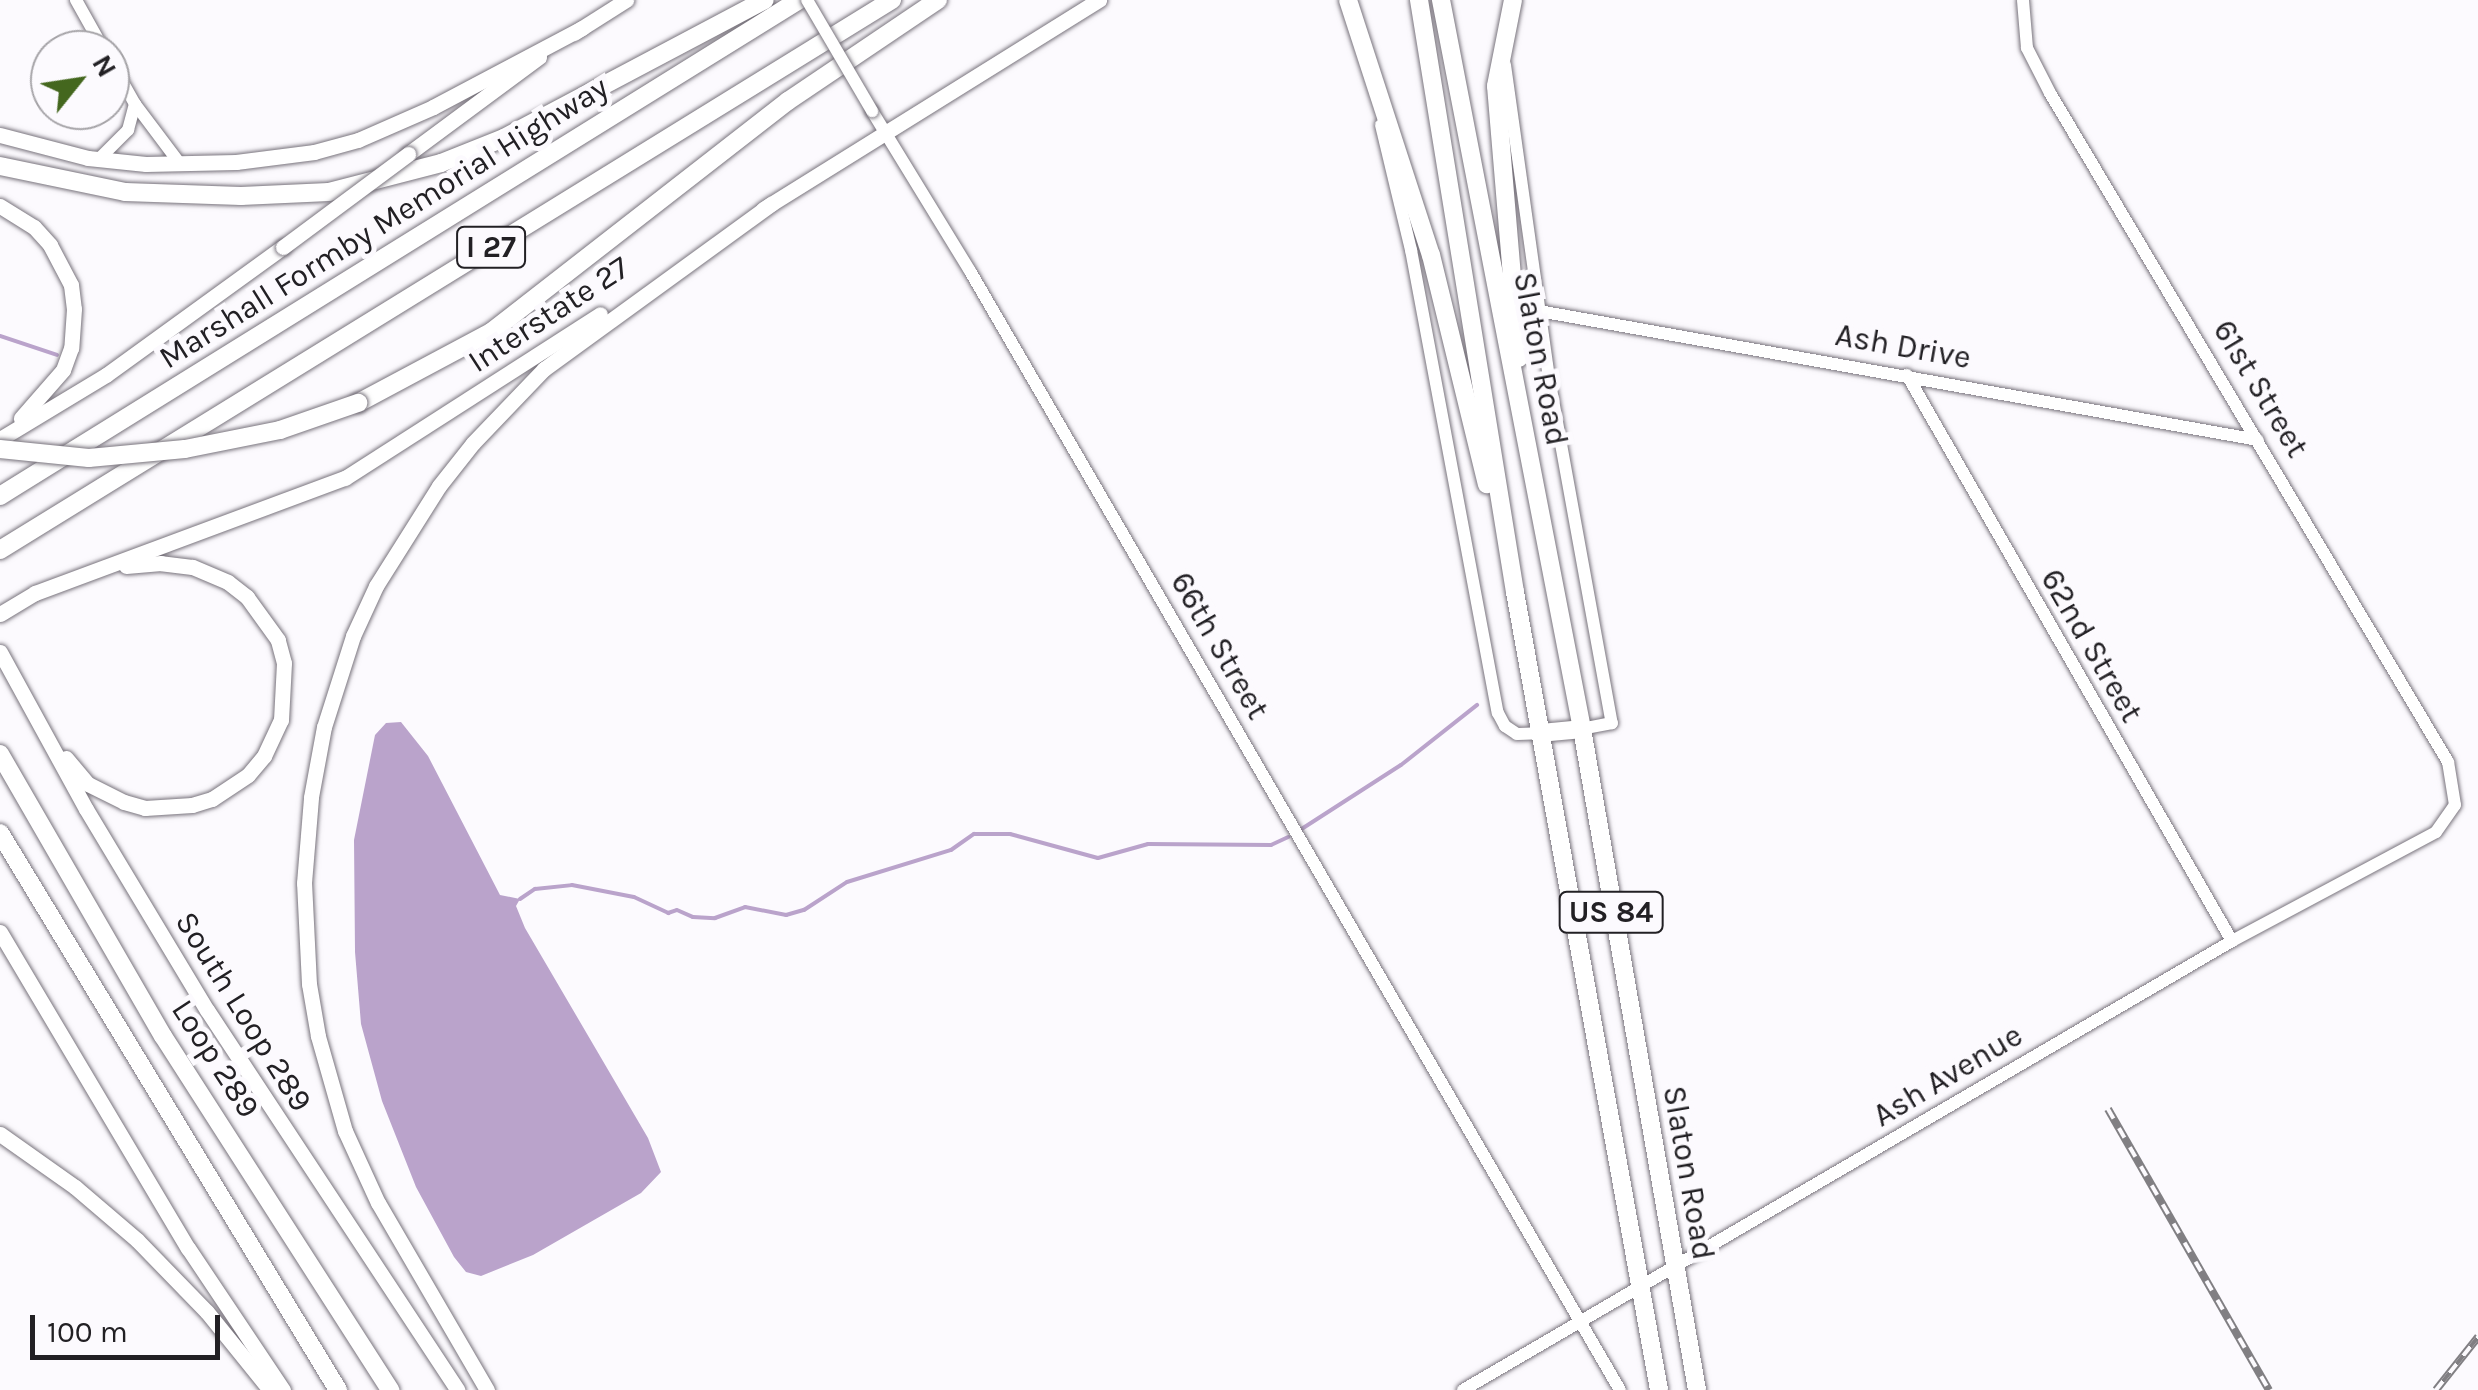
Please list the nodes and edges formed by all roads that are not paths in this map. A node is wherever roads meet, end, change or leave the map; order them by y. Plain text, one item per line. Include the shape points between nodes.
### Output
1 (76, 0) edge
2 (626, 0) edge
3 (765, 0) edge
4 (799, 0) edge
5 (807, 0) edge
6 (892, 0) edge
7 (938, 0) edge
8 (1099, 0) edge
9 (1348, 0) edge
10 (1419, 0) edge
11 (1441, 0) edge
12 (1513, 0) edge
13 (2023, 0) edge
14 (582, 28) junction
15 (93, 30) edge
16 (1504, 48) junction
17 (1368, 74) junction
18 (130, 95) edge
19 (135, 104) junction
20 (885, 132) junction
21 (0, 134) edge
22 (100, 158) junction
23 (180, 164) junction
24 (0, 166) edge
25 (772, 204) junction
26 (0, 206) edge
27 (1539, 311) junction
28 (1907, 375) junction
29 (1524, 433) junction
30 (0, 437) edge
31 (2258, 440) junction
32 (0, 449) edge
33 (0, 496) edge
34 (0, 550) edge
35 (1515, 592) junction
36 (36, 593) junction
37 (0, 614) edge
38 (2, 656) edge
39 (1582, 730) junction
40 (44, 731) junction
41 (1540, 732) junction
42 (0, 754) edge
43 (2455, 804) joint
44 (0, 833) edge
45 (0, 932) edge
46 (2232, 942) junction
47 (0, 1134) edge
48 (1674, 1267) junction
49 (1641, 1287) junction
50 (1578, 1323) junction
51 (270, 1390) edge
52 (283, 1390) edge
53 (338, 1390) edge
54 (390, 1390) edge
55 (458, 1390) edge
56 (488, 1390) edge
57 (1463, 1390) edge
58 (1620, 1390) edge
59 (1659, 1390) edge
60 (1696, 1390) edge

1 - 15 street
2 - 14 main road
3 - 24 highway via 504,138 328,192 125,192
4 - 33 highway, Marshall Formby Memorial Highway / I 27
5 - 20 street, 66th Street, bridge
6 - 34 highway, I 27
7 - 32 highway, bridge via 788,101 529,306 438,364 358,403 280,430 185,450 89,458
8 - 20 main road, Interstate 27
9 - 17 highway
10 - 35 highway, Slaton Road / US 84
11 - 29 highway, Slaton Road / US 84
12 - 16 highway
13 - 31 street, 61st Street via 2028,48 2050,93
14 - 23 main road via 358,140 280,157
14 - 30 main road, bridge via 106,375
16 - 27 street, Slaton Road
16 - 29 highway via 1496,86
17 - 35 highway via 1431,255
17 - 41 street via 1411,250 1498,713 1517,734
18 - 19 street
19 - 22 street via 128,130
19 - 23 street
20 - 25 main road, Interstate 27
20 - 50 street, 66th Street
21 - 22 main road
22 - 23 main road
25 - 36 main road, Interstate 27 via 345,478
25 - 56 main road via 544,370 473,443 376,586 324,727 304,883 318,1036 344,1131 378,1203
26 - 30 main road via 50,244 74,309 63,370
27 - 28 street, Ash Drive
27 - 39 street, Slaton Road via 1612,723
28 - 31 street, Ash Drive
28 - 46 street, 62nd Street
29 - 39 highway, Slaton Road / US 84
31 - 43 street, 61st Street via 2448,762
35 - 41 highway, Slaton Road / US 84
36 - 37 main road, Interstate 27
36 - 40 main road via 132,564 192,567 228,582 258,608 284,664 281,720 264,756 231,788 192,805 145,808 106,795 88,784
38 - 40 main road, South Loop 289
39 - 41 highway
39 - 48 highway, Slaton Road / US 84
40 - 55 main road, South Loop 289 via 207,1010
41 - 49 highway, Slaton Road / US 84
42 - 54 highway, Loop 289 via 162,1036
43 - 46 street, Ash Avenue via 2436,832
44 - 53 highway, Loop 289
45 - 52 main road via 188,1248
46 - 48 street, Ash Avenue
47 - 51 main road via 137,1240
48 - 49 street, Ash Avenue
48 - 60 highway, Slaton Road / US 84
49 - 50 street, Ash Avenue
49 - 59 highway, Slaton Road / US 84
50 - 57 street, Ash Avenue
50 - 58 street, 66th Street

